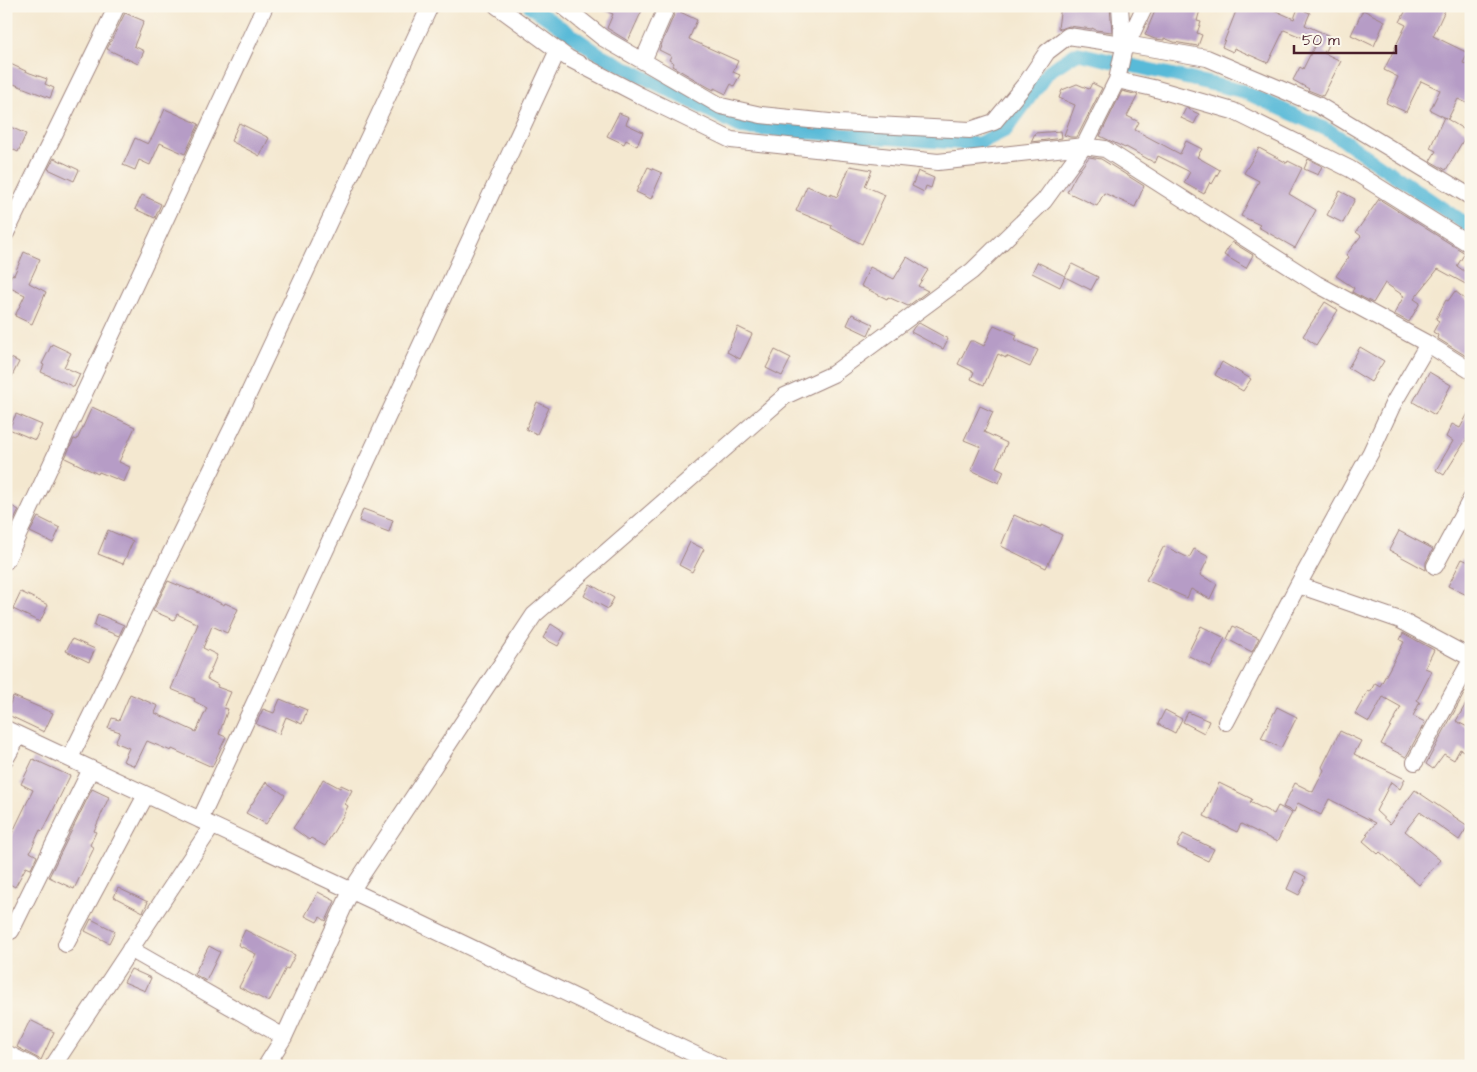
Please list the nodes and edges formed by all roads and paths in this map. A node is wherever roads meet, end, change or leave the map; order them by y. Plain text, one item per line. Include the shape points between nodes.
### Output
1 (117, 6) edge
2 (266, 6) edge
3 (430, 6) edge
4 (497, 6) edge
5 (563, 6) edge
6 (668, 6) edge
7 (1120, 6) edge
8 (1145, 6) edge
9 (558, 50) junction
10 (1123, 50) junction
11 (643, 61) junction
12 (1118, 80) junction
13 (1084, 146) junction
14 (1471, 197) edge
15 (6, 233) edge
16 (1471, 245) edge
17 (1428, 344) junction
18 (1471, 371) edge
19 (1471, 498) edge
20 (6, 561) edge
21 (1435, 566) dead end
22 (1298, 585) junction
23 (1471, 659) edge
24 (1226, 722) dead end
25 (12, 732) edge
26 (6, 758) edge
27 (70, 758) junction
28 (1415, 762) dead end
29 (90, 769) junction
30 (146, 795) junction
31 (206, 823) junction
32 (351, 891) junction
33 (11, 930) dead end
34 (66, 944) dead end
35 (130, 949) junction
36 (284, 1037) junction
37 (6, 1053) edge
38 (32, 1066) edge
39 (53, 1066) edge
40 (266, 1066) edge
41 (719, 1066) edge

1 - 15 street
2 - 20 street
3 - 27 street via 240,412
4 - 9 street
5 - 11 street via 603,38
6 - 11 street
7 - 10 street
8 - 10 street
9 - 13 street via 641,96 731,140 938,162
9 - 31 street
10 - 11 street via 1068,36 1046,52 1027,82 994,122 970,130 762,115 721,106
10 - 12 street
10 - 14 street via 1207,58 1318,105
12 - 13 street
12 - 16 street via 1233,111 1350,168
13 - 17 street via 1105,148 1317,284
13 - 32 street via 1044,202 972,271 833,374 785,396 534,615
17 - 18 street
17 - 22 street
19 - 21 street
22 - 23 street via 1400,620
22 - 24 street
23 - 28 street
25 - 26 street
25 - 27 street
27 - 29 street
29 - 30 street
29 - 33 street
30 - 31 street
30 - 34 street
31 - 32 street
31 - 35 street
32 - 36 street
32 - 41 street
35 - 36 street
35 - 39 street
36 - 40 street
37 - 38 street

